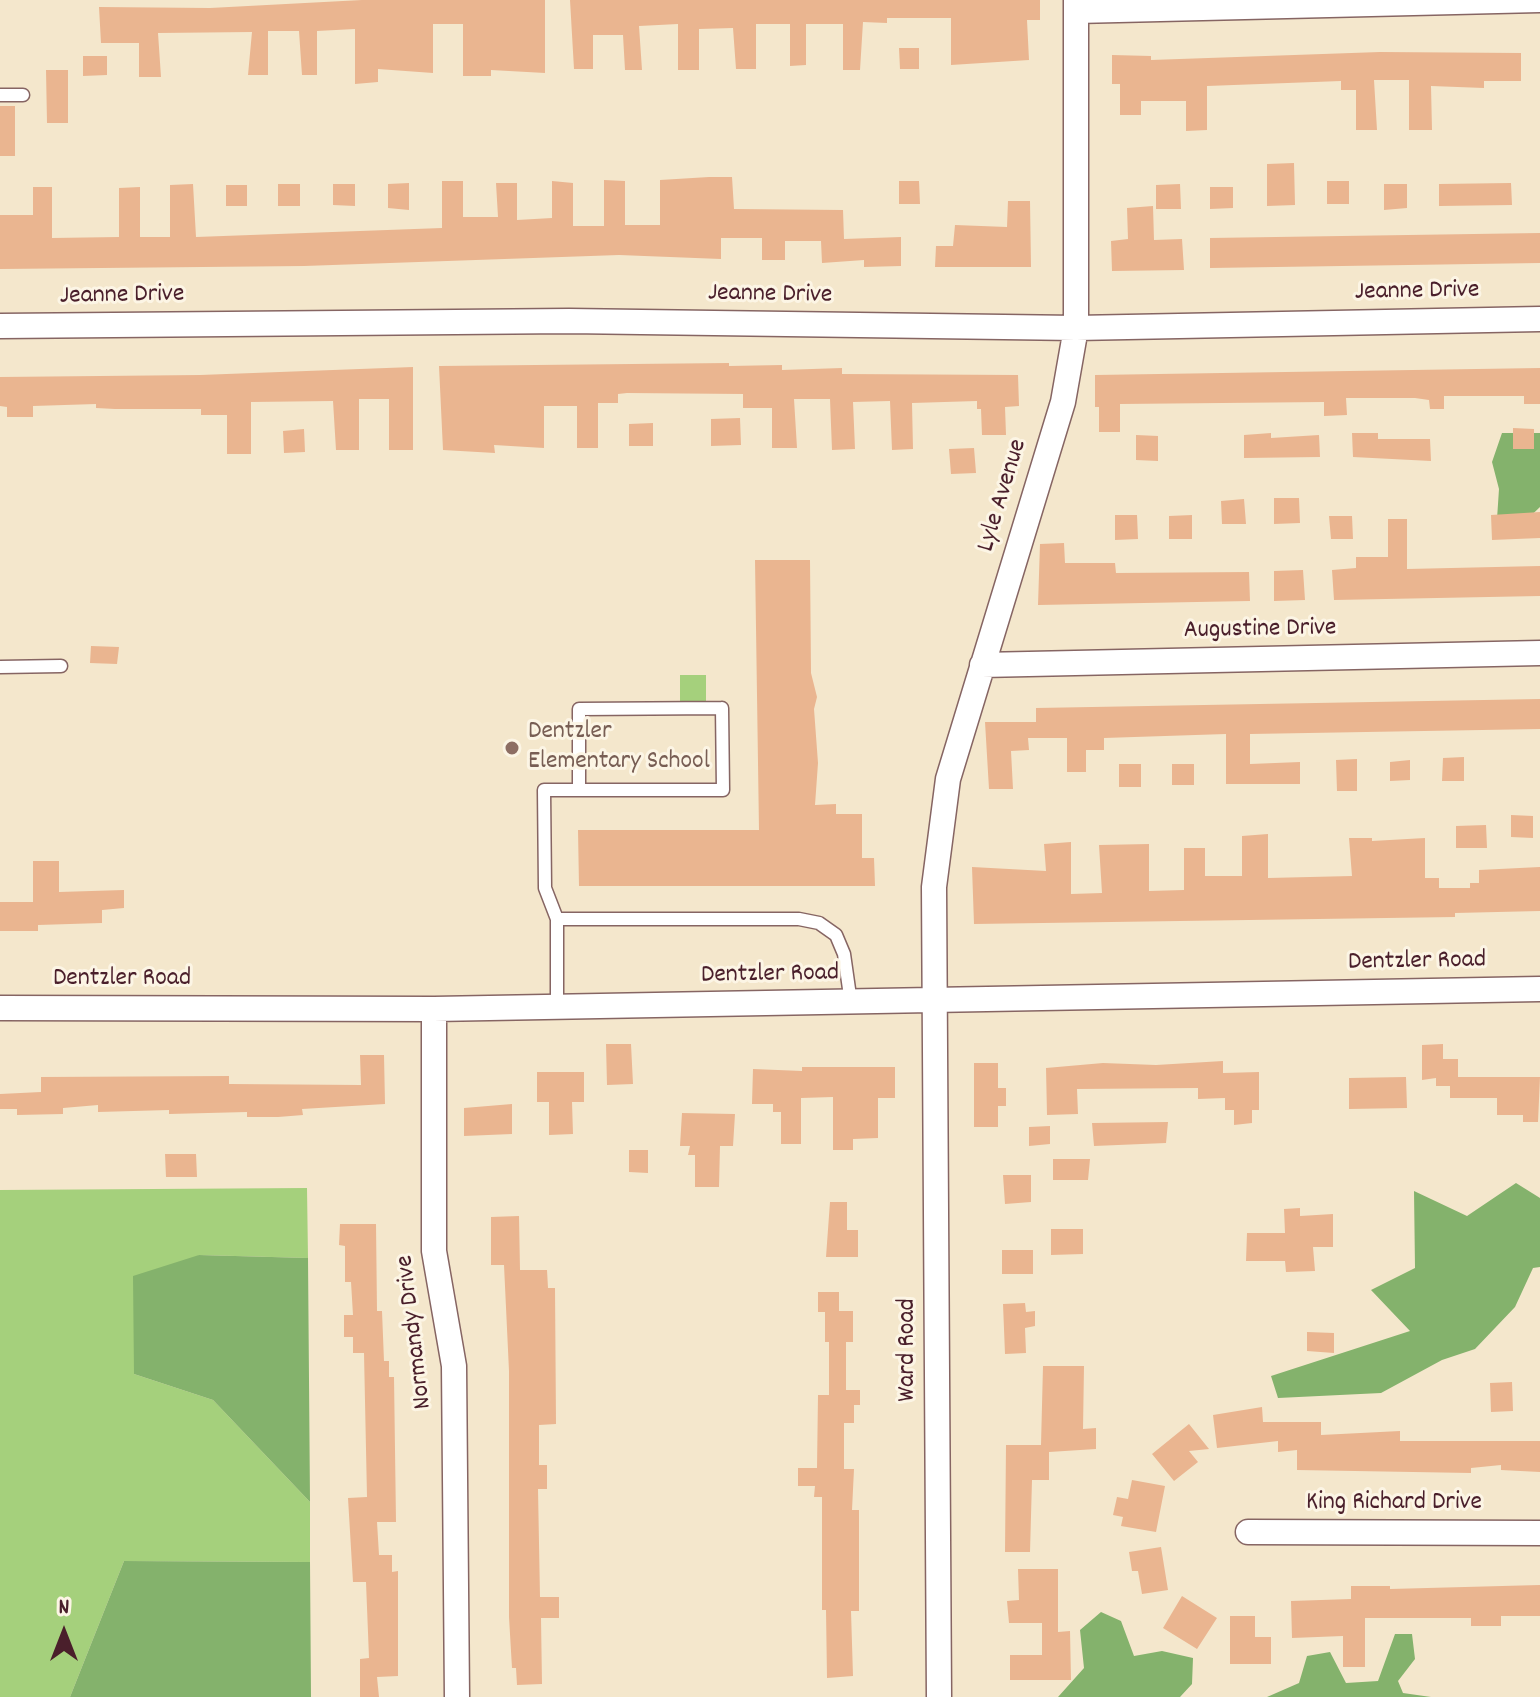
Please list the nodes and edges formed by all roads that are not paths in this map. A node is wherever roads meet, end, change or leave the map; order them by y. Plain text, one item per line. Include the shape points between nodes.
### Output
1 (1540, 0) edge
2 (1076, 6) edge
3 (0, 95) edge
4 (23, 95) dead end
5 (1540, 319) edge
6 (0, 326) edge
7 (1076, 328) junction
8 (1540, 653) edge
9 (982, 665) junction
10 (61, 666) dead end
11 (0, 667) edge
12 (579, 790) junction
13 (557, 919) junction
14 (1540, 989) edge
15 (934, 1002) junction
16 (851, 1003) junction
17 (557, 1007) junction
18 (0, 1008) edge
19 (434, 1009) junction
20 (1248, 1532) dead end
21 (1540, 1533) edge
22 (457, 1697) edge
23 (939, 1697) edge

1 - 2 street
2 - 7 street, Lyle Avenue
3 - 4 lane
5 - 7 street, Jeanne Drive
6 - 7 street, Jeanne Drive via 569,321
7 - 9 street, Lyle Avenue via 1063,402
8 - 9 street, Augustine Drive
9 - 15 street, Lyle Avenue via 948,779 934,887
10 - 11 lane
12 - 12 lane via 579,709 722,708 723,790
12 - 13 lane via 544,790 545,888
13 - 16 lane via 819,923 836,935 844,954
13 - 17 lane
14 - 15 street, Dentzler Road
15 - 16 street, Dentzler Road
15 - 23 street, Ward Road
16 - 17 street, Dentzler Road
17 - 19 street, Dentzler Road
18 - 19 street, Dentzler Road
19 - 22 street, Normandy Drive via 434,1251 454,1366
20 - 21 street, King Richard Drive

